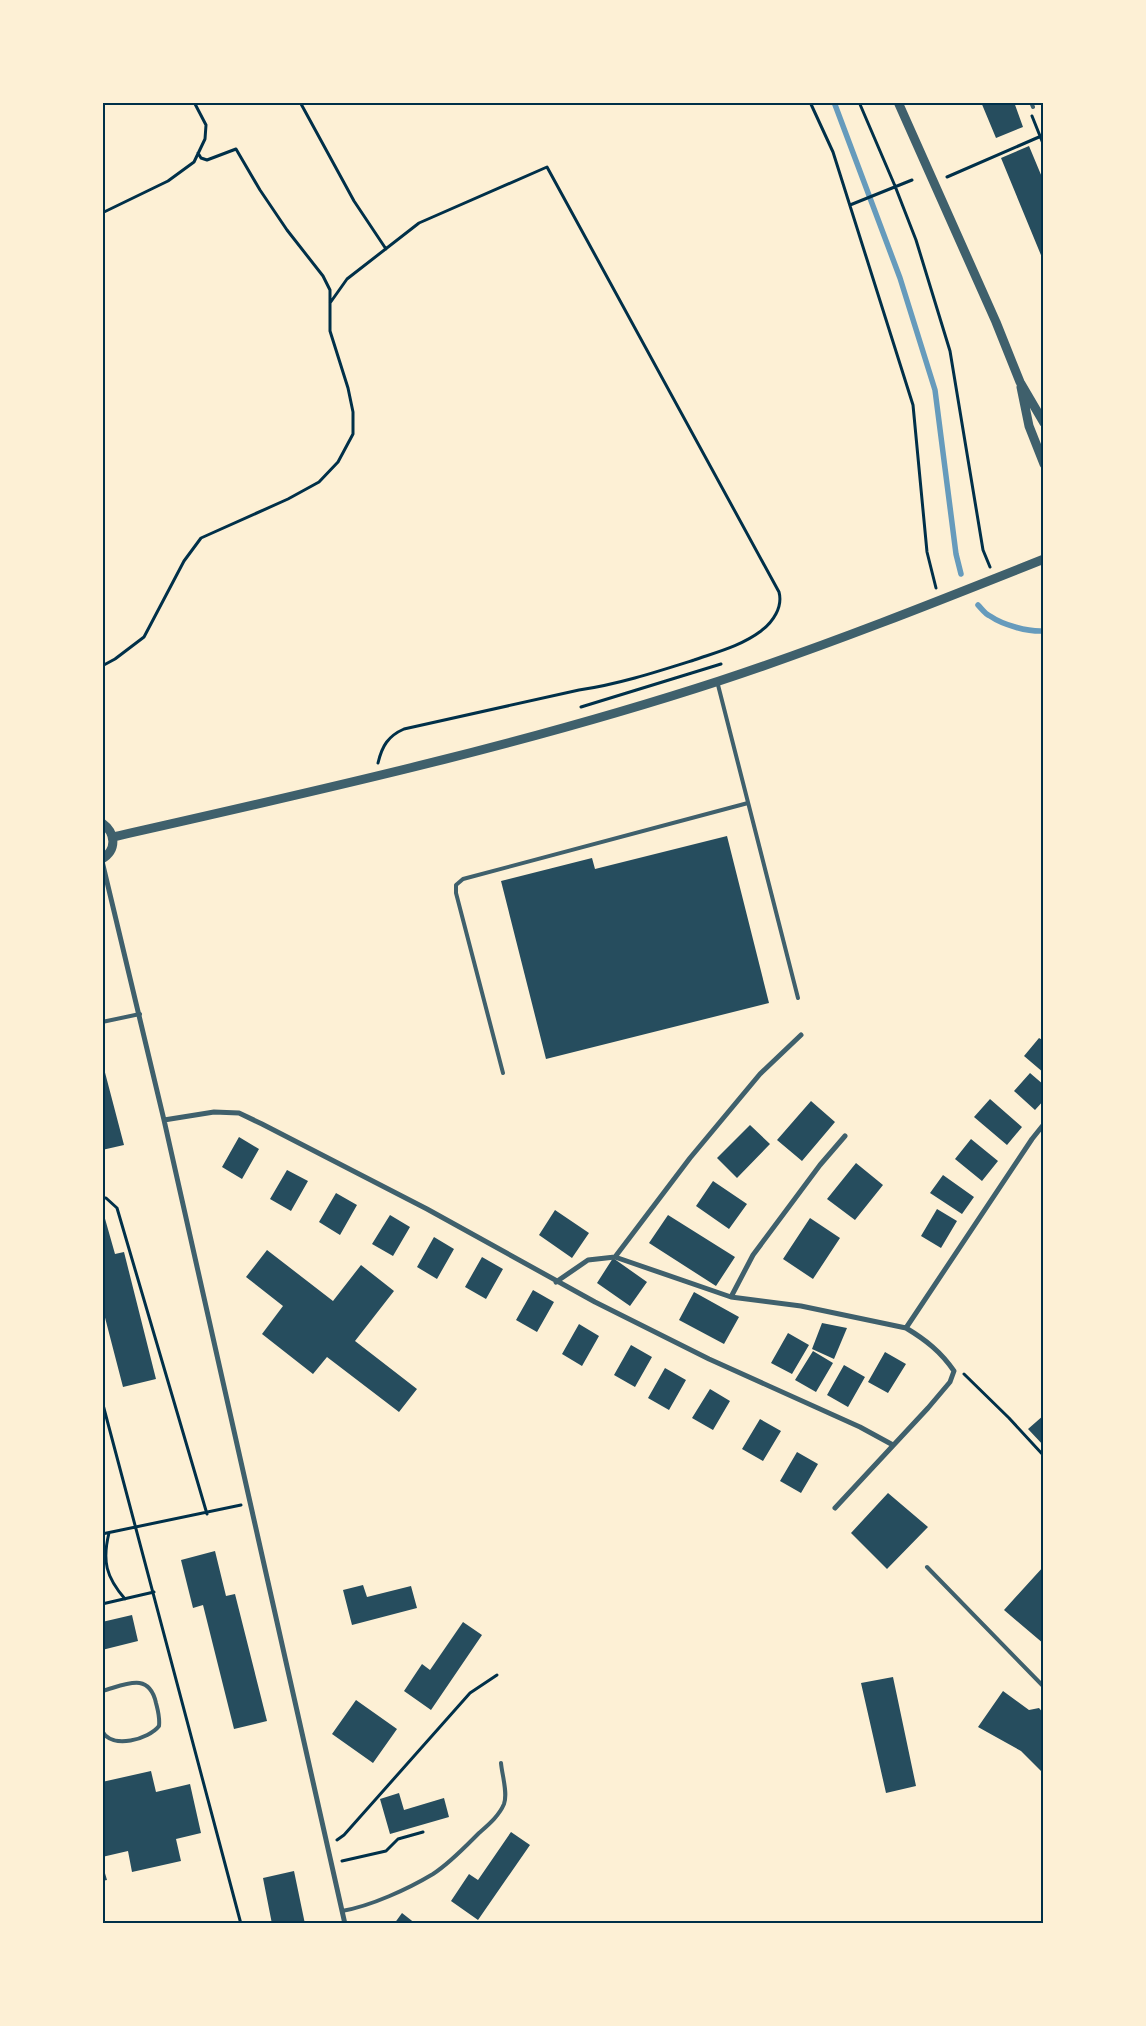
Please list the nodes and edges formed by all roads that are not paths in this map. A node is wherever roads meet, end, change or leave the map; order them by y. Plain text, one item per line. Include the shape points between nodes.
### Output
1 (898, 102) edge
2 (1031, 102) edge
3 (1033, 108) road end
4 (1020, 382) junction
5 (1044, 423) edge
6 (1044, 464) edge
7 (1044, 559) edge
8 (717, 681) junction
9 (748, 803) junction
10 (102, 823) edge
11 (113, 837) junction
12 (102, 860) edge
13 (798, 998) dead end
14 (140, 1014) junction
15 (102, 1022) edge
16 (800, 1035) dead end
17 (503, 1073) dead end
18 (164, 1120) junction
19 (1044, 1124) edge
20 (845, 1136) dead end
21 (615, 1257) junction
22 (556, 1282) junction
23 (731, 1298) junction
24 (906, 1328) junction
25 (893, 1445) junction
26 (835, 1508) dead end
27 (927, 1567) dead end
28 (1044, 1687) edge
29 (102, 1691) edge
30 (102, 1731) edge
31 (501, 1763) dead end
32 (342, 1911) junction
33 (345, 1924) edge

1 - 4 street
2 - 3 lane
4 - 5 street
4 - 6 street via 1029,426
7 - 8 street via 829,643
8 - 9 lane
8 - 11 street via 422,765
9 - 13 lane
9 - 17 lane via 464,879 456,885
10 - 11 street
11 - 12 street via 112,848
12 - 14 street
14 - 15 lane
14 - 18 street
16 - 21 street via 760,1074
18 - 22 street via 214,1112 238,1113 427,1210
18 - 32 street
19 - 24 street
20 - 23 street via 754,1255
21 - 22 street via 588,1260
21 - 23 street
22 - 25 street via 708,1359
23 - 24 street via 801,1306
24 - 25 street via 943,1354 954,1371 950,1382
25 - 26 street
27 - 28 lane
29 - 30 lane via 131,1683 148,1685 154,1692 160,1717 159,1726 149,1735 119,1742 111,1740
31 - 32 lane via 504,1804 496,1817 463,1849 434,1873 402,1890
32 - 33 street

